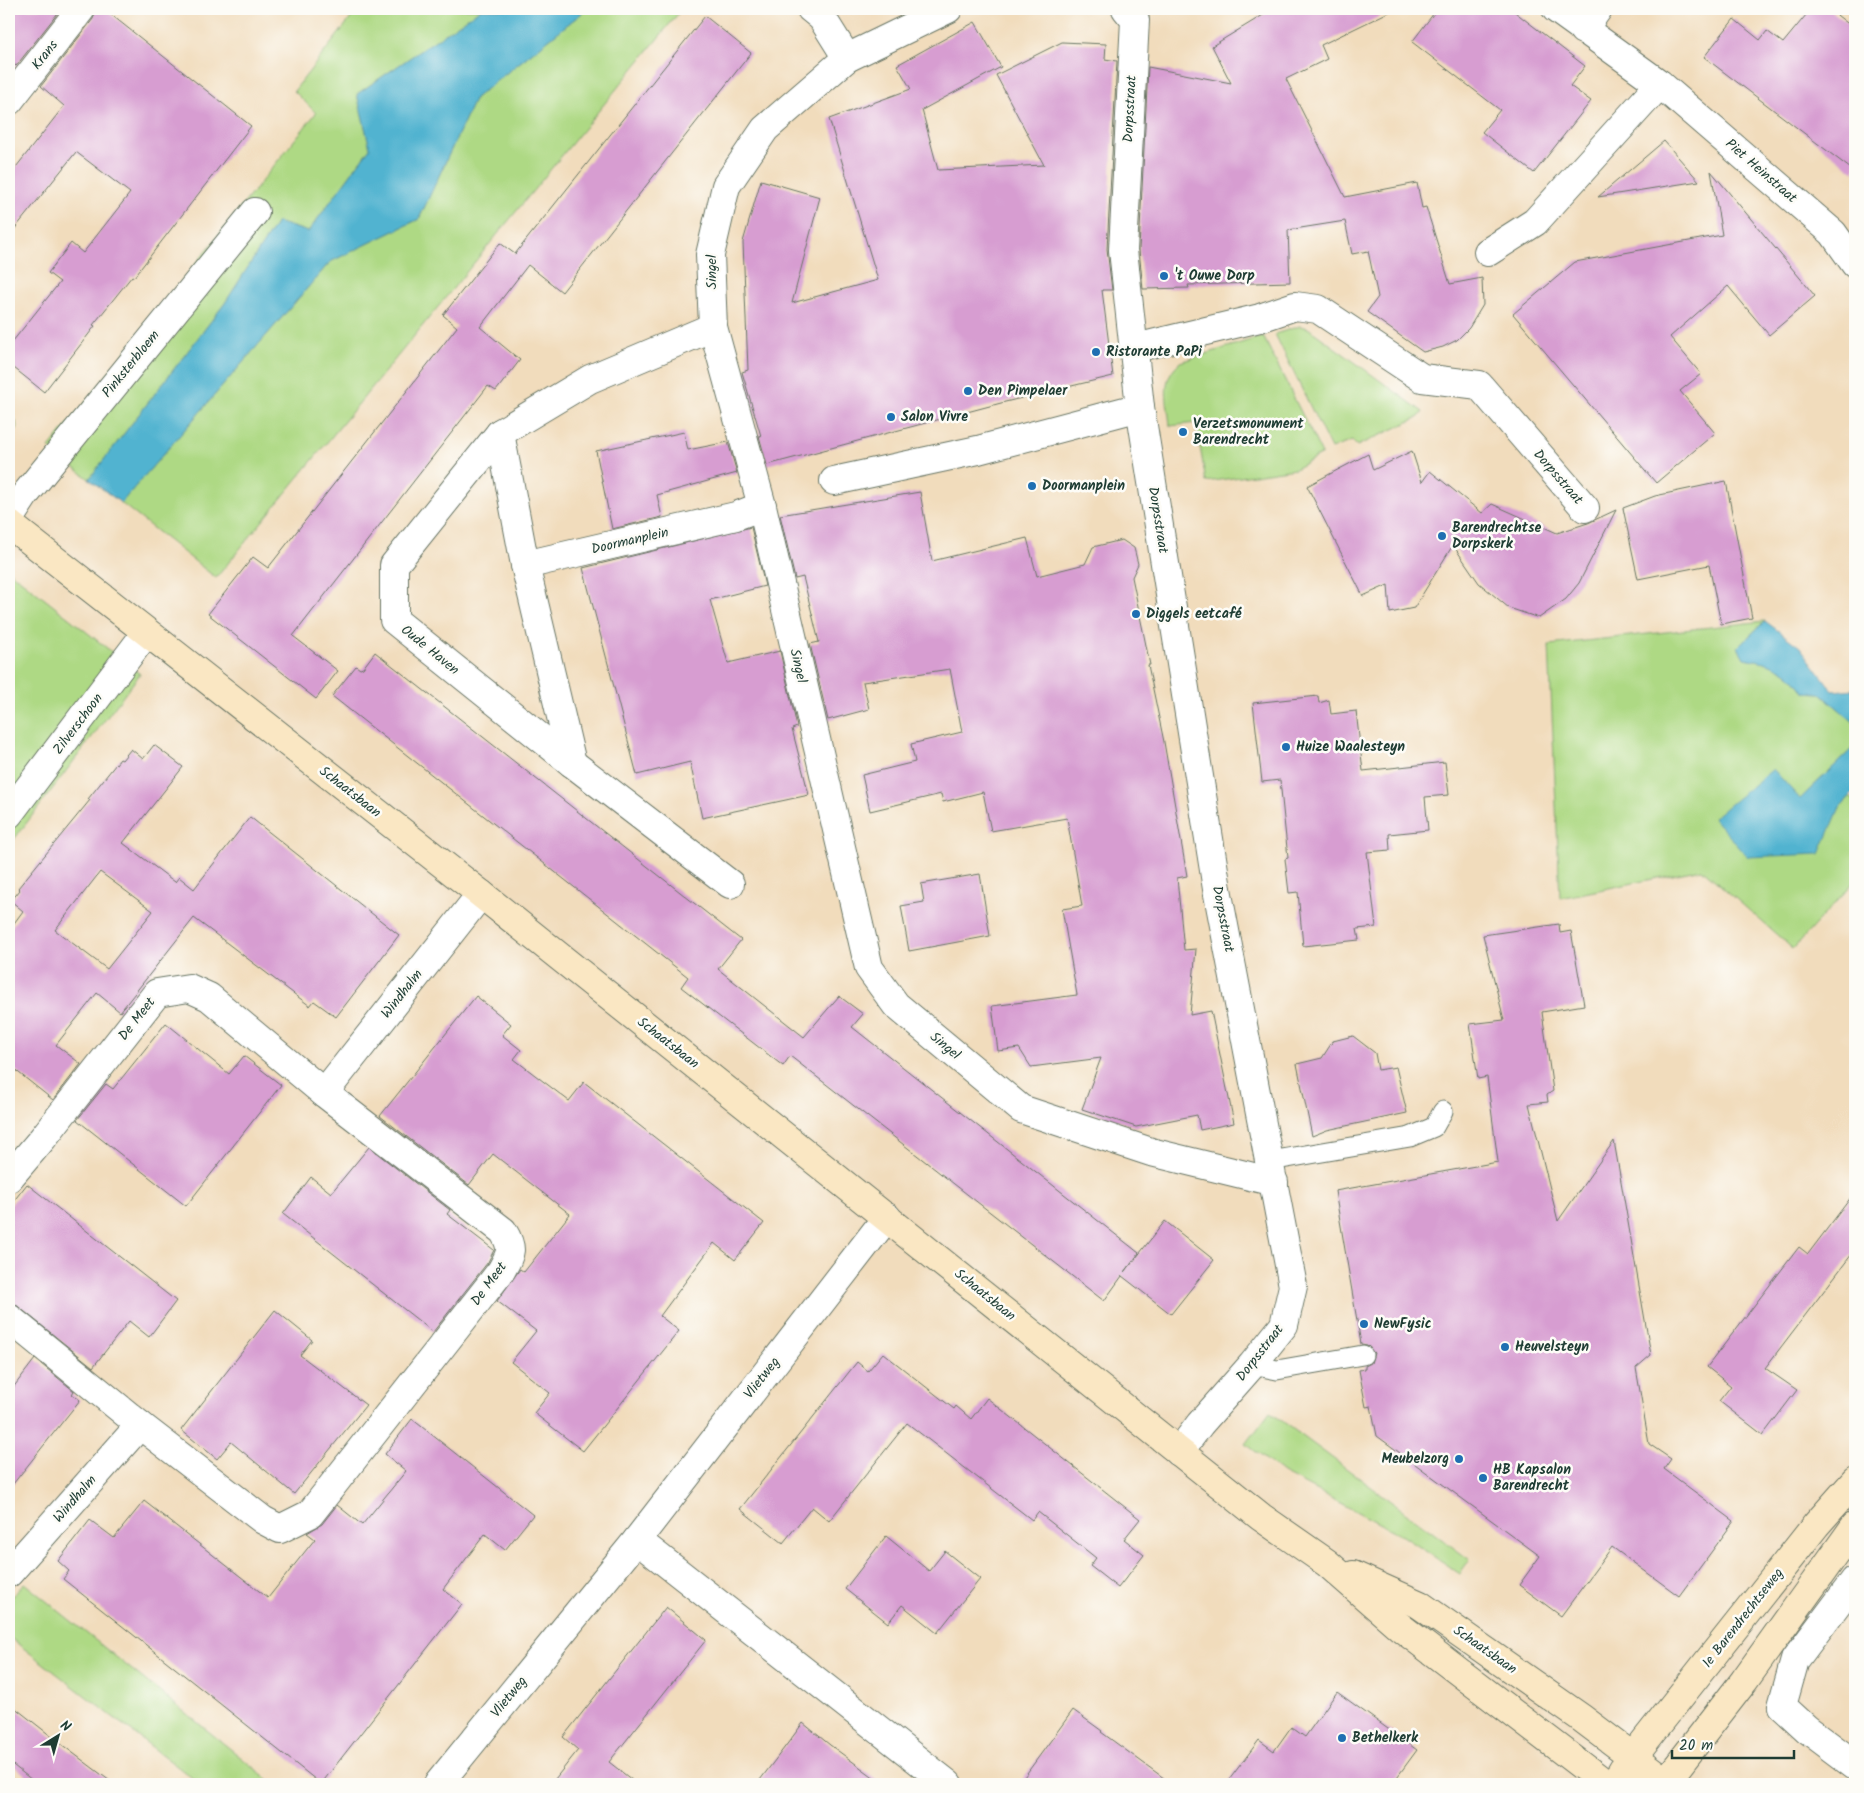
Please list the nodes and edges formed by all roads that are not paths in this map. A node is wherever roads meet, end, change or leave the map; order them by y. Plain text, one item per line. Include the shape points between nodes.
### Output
1 (81, 9) edge
2 (811, 9) edge
3 (948, 9) edge
4 (1556, 9) edge
5 (1137, 12) edge
6 (1591, 19) edge
7 (846, 58) junction
8 (1660, 84) junction
9 (9, 101) edge
10 (255, 212) dead end
11 (1488, 252) dead end
12 (1855, 264) edge
13 (713, 327) junction
14 (1135, 348) junction
15 (1140, 407) junction
16 (500, 433) junction
17 (834, 481) dead end
18 (762, 506) junction
19 (1585, 508) dead end
20 (9, 518) edge
21 (9, 524) edge
22 (525, 565) junction
23 (146, 633) junction
24 (572, 763) junction
25 (9, 814) edge
26 (730, 884) dead end
27 (480, 894) junction
28 (324, 1093) junction
29 (1443, 1111) dead end
30 (1272, 1172) junction
31 (9, 1178) edge
32 (887, 1217) junction
33 (9, 1318) edge
34 (1363, 1355) dead end
35 (1252, 1365) junction
36 (140, 1425) junction
37 (1180, 1452) junction
38 (1855, 1481) edge
39 (1855, 1526) edge
40 (638, 1540) junction
41 (1327, 1563) junction
42 (9, 1573) edge
43 (1855, 1580) edge
44 (1632, 1756) junction
45 (1855, 1765) edge
46 (1667, 1783) edge
47 (438, 1784) edge
48 (948, 1784) edge
49 (1606, 1784) edge
50 (1612, 1784) edge

1 - 9 street, Krans
2 - 7 street via 822,18
3 - 7 street, Singel
4 - 6 street, Piet Heinstraat
5 - 14 street, Dorpsstraat via 1123,250
6 - 8 street, Piet Heinstraat
7 - 13 street, Singel via 764,129 726,186 710,255
8 - 11 street via 1535,222
8 - 12 street, Piet Heinstraat via 1833,233
10 - 20 street, Pinksterbloem
13 - 16 street, Oude Haven via 590,379
13 - 18 street, Singel
14 - 15 street, Dorpsstraat
14 - 19 street, Dorpsstraat via 1260,318 1295,306 1318,309 1422,378 1478,385
15 - 17 street via 978,450
15 - 30 street, Dorpsstraat via 1217,889
16 - 22 street
16 - 24 street, Oude Haven via 394,565 394,620
18 - 22 street, Doormanplein via 736,516
18 - 30 street, Singel via 868,968 896,1005 1021,1109 1151,1152
21 - 23 street, Schaatsbaan
22 - 24 street
23 - 25 street, Zilverschoon
23 - 27 street, Schaatsbaan
24 - 26 street, Oude Haven
27 - 28 street, Windhalm
27 - 32 street, Schaatsbaan
28 - 31 street, De Meet via 209,997 189,988 157,993
28 - 36 street, De Meet via 502,1231 511,1244 510,1254 501,1271 310,1514 280,1529 263,1520
29 - 30 lane via 1434,1127 1410,1137
30 - 35 street, Dorpsstraat via 1293,1286 1284,1325
32 - 37 street, Schaatsbaan
32 - 40 street, Vlietweg
33 - 36 street, De Meet
34 - 35 lane via 1277,1370
35 - 37 street, Dorpsstraat
36 - 42 street, Windhalm
37 - 41 street, Schaatsbaan via 1261,1517
38 - 44 street, 1e Barendrechtseweg via 1816,1525
39 - 46 street
40 - 47 street, Vlietweg
40 - 48 street
41 - 44 street, Schaatsbaan via 1420,1605
41 - 49 street, Schaatsbaan via 1399,1626
43 - 45 street via 1795,1660 1782,1706
44 - 46 street, Schaatsbaan
44 - 50 street, 1e Barendrechtseweg

